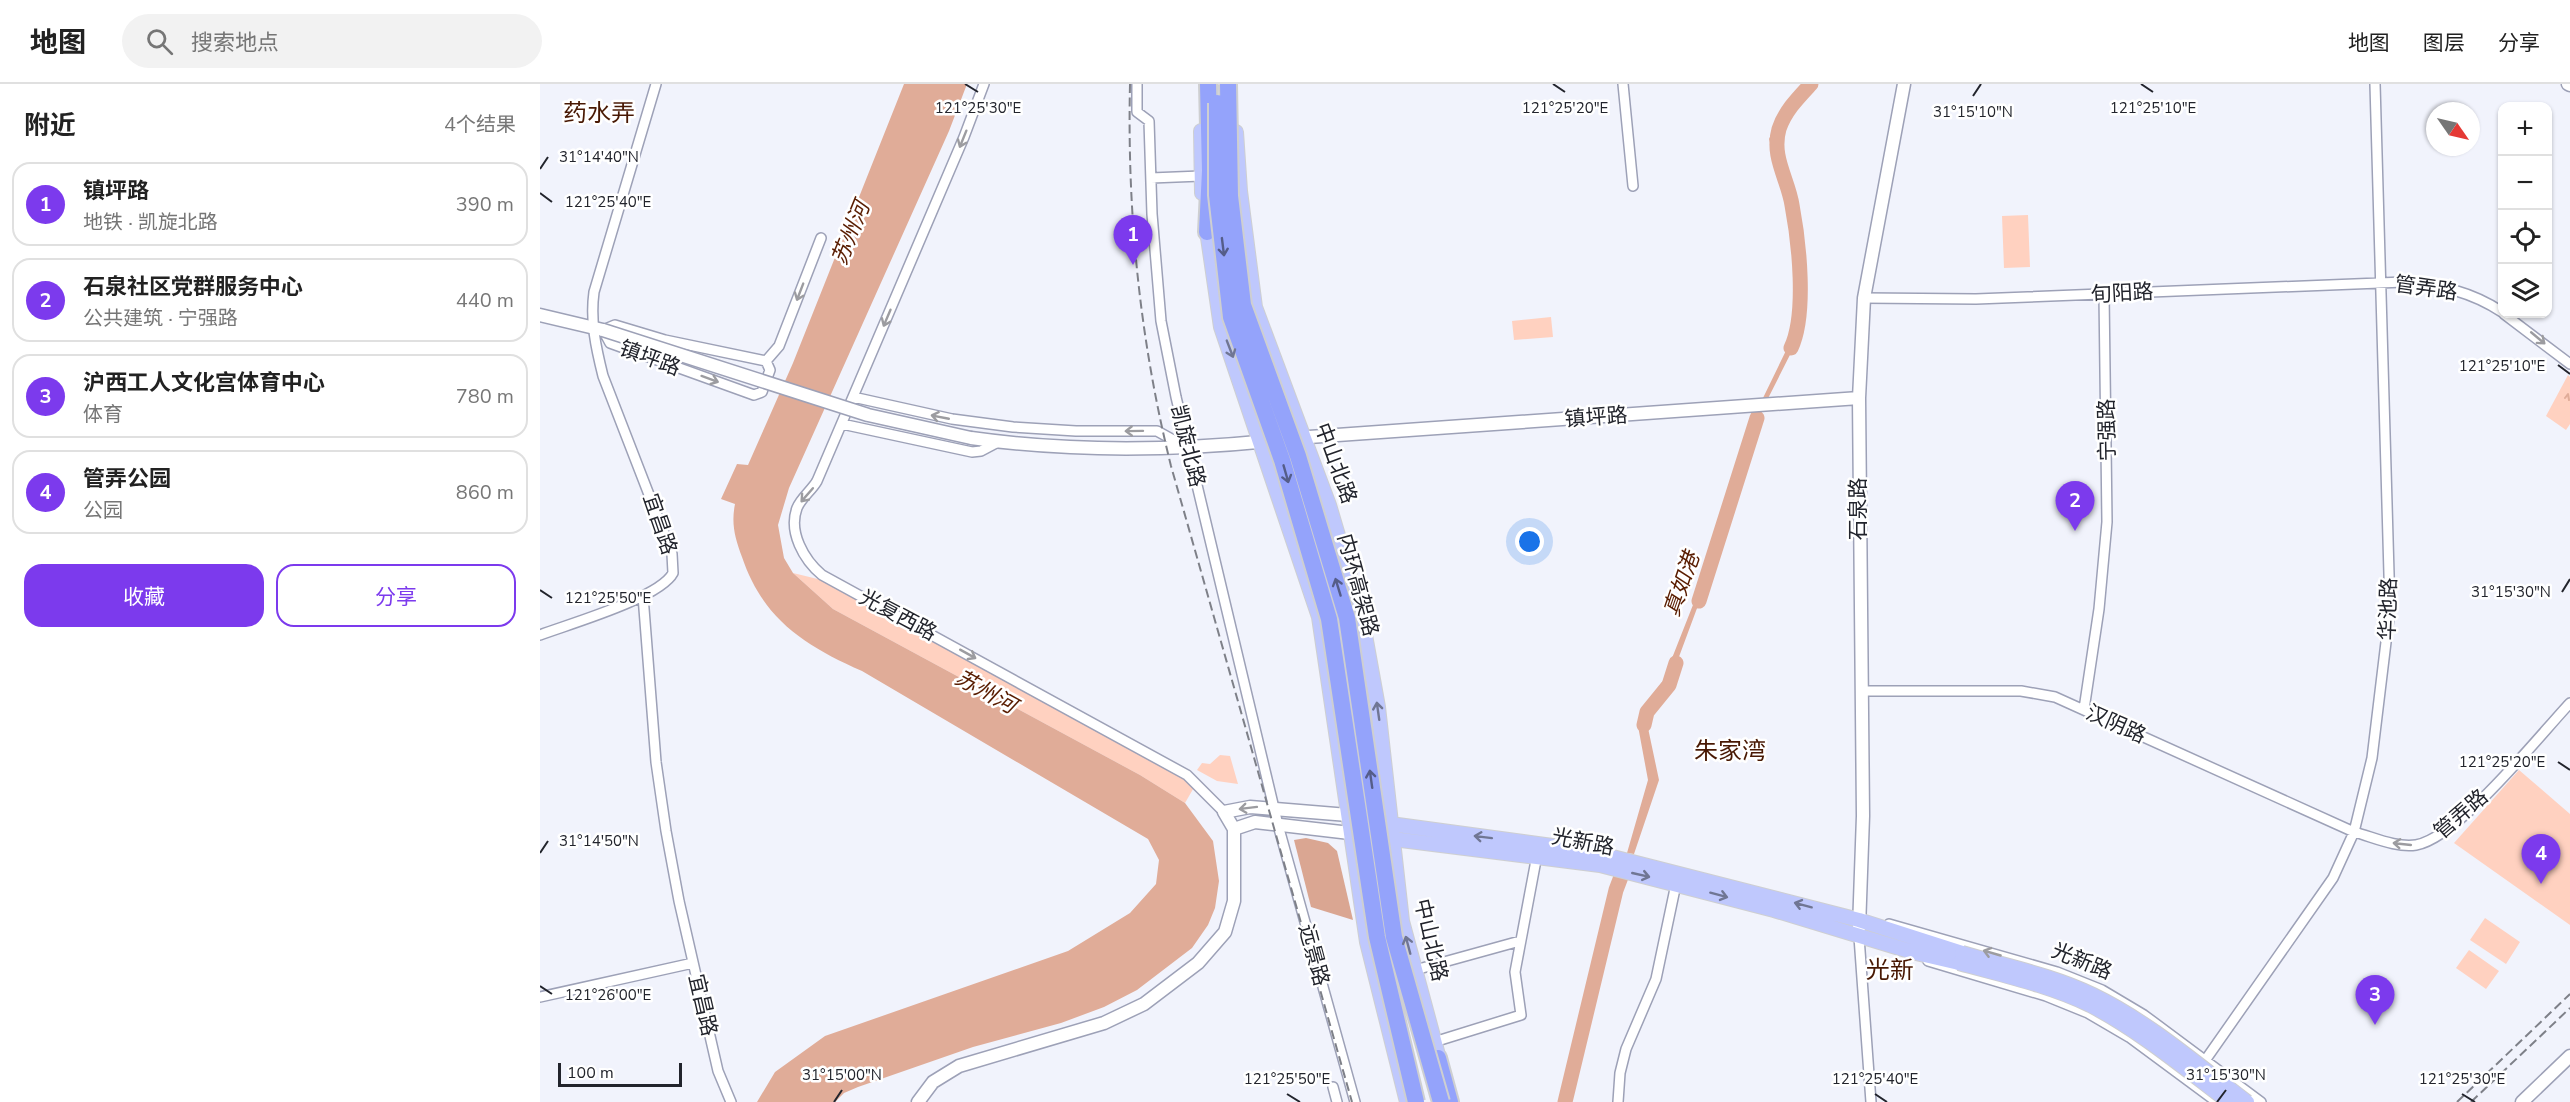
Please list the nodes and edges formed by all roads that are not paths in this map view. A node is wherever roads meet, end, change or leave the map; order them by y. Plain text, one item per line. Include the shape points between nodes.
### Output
1 (656, 84) edge
2 (984, 84) edge
3 (1137, 84) edge
4 (1203, 84) edge
5 (1208, 84) edge
6 (1217, 84) edge
7 (1228, 84) edge
8 (1236, 84) edge
9 (1623, 84) edge
10 (1904, 84) edge
11 (2375, 84) edge
12 (1206, 174) junction
13 (1151, 178) junction
14 (1634, 186) dead end
15 (1207, 232) joint
16 (821, 238) dead end
17 (2380, 282) junction
18 (2104, 294) junction
19 (1864, 298) junction
20 (2498, 310) edge
21 (540, 315) edge
22 (2510, 318) edge
23 (598, 328) junction
24 (766, 361) junction
25 (2570, 364) edge
26 (854, 397) junction
27 (1859, 398) junction
28 (842, 424) junction
29 (1304, 437) junction
30 (998, 442) junction
31 (1260, 442) junction
32 (1189, 448) junction
33 (643, 596) junction
34 (540, 635) edge
35 (1862, 691) junction
36 (2570, 703) edge
37 (2084, 709) junction
38 (1275, 807) junction
39 (1224, 812) junction
40 (1348, 816) junction
41 (1278, 825) junction
42 (1234, 829) junction
43 (1392, 832) junction
44 (2354, 832) junction
45 (1350, 833) junction
46 (1537, 855) junction
47 (1621, 865) junction
48 (1663, 875) junction
49 (1676, 884) junction
50 (1860, 920) junction
51 (1859, 937) junction
52 (1520, 941) junction
53 (1916, 953) junction
54 (1960, 958) junction
55 (693, 963) junction
56 (1415, 970) junction
57 (540, 997) edge
58 (1436, 1050) junction
59 (2570, 1056) edge
60 (2205, 1061) junction
61 (2190, 1082) junction
62 (1333, 1087) dead end
63 (1448, 1100) edge
64 (731, 1102) edge
65 (918, 1102) edge
66 (1337, 1102) edge
67 (1355, 1102) edge
68 (1407, 1102) edge
69 (1416, 1102) edge
70 (1618, 1102) edge
71 (1871, 1102) edge
72 (2217, 1102) edge
73 (2229, 1102) edge
74 (2247, 1102) edge
75 (2261, 1102) edge
76 (2522, 1102) edge

1 - 23 street, 宜昌路 via 594,292
2 -> 26 street, 光复西路
3 - 13 street, 凯旋北路 via 1137,112 1149,121
4 - 12 main road
5 - 12 highway
6 -> 69 highway, 内环高架路, bridge via 1217,195 1231,317 1282,460 1329,619 1377,937
63 -> 7 highway, 内环高架路, bridge via 1394,937 1347,618 1298,456 1243,305 1230,196
8 - 29 main road, 中山北路 via 1240,191 1256,307
9 - 14 street
10 - 19 main road, 石泉路
11 - 17 street, 华池路
12 - 13 street
12 - 15 highway
13 - 32 street, 凯旋北路 via 1161,321
15 -> 31 main road via 1221,327
16 -> 24 street, 镇坪路 via 779,346
17 - 18 street, 旬阳路
17 - 20 street, 管弄路 via 2451,288
17 - 44 street, 华池路 via 2390,609 2377,730
18 - 19 street, 旬阳路
18 - 37 street, 宁强路 via 2107,522
19 - 27 main road, 石泉路
21 - 23 main road
22 -> 25 street, 管弄路
23 - 24 street, 镇坪路 via 615,325
23 -> 24 street, 镇坪路 via 610,343 753,395 762,392 770,370
23 - 30 main road, 镇坪路, bridge via 868,415
23 - 33 street, 宜昌路 via 603,376 674,563 669,580
26 - 28 street, 光复西路
32 -> 26 street via 1157,431 1013,427 932,416
27 - 29 main road, 镇坪路
27 - 35 main road, 石泉路
28 - 30 street via 972,452
28 -> 39 street, 光复西路 via 817,481 797,508 798,540 812,567 1187,775
29 - 31 main road, 镇坪路
43 -> 29 main road, 中山北路 via 1378,707 1361,613
30 - 32 main road, 镇坪路 via 1076,449
31 - 32 main road, 镇坪路
31 - 40 main road via 1319,617
32 - 38 street, 凯旋北路
33 - 34 street
33 - 55 street, 宜昌路 via 656,762
35 - 37 street, 汉阴路 via 2021,691 2055,697
35 - 50 main road, 石泉路
36 -> 44 street, 管弄路 via 2448,831 2416,845 2399,845
37 - 44 street, 汉阴路
38 -> 39 main road, 光新路
38 - 40 main road, 光新路
38 - 41 street, 远景路
39 - 42 main road, 光复西路
40 - 43 main road, 光新路
40 - 45 main road
41 - 42 main road, 光新路 via 1256,822
41 - 45 main road, 光新路
41 - 67 street, 远景路
42 - 65 main road via 1234,901 1225,932 1198,963 1144,1004 1114,1018 959,1065 933,1082
43 - 45 main road, 光新路
43 - 46 main road, 光新路
47 -> 43 main road, 光新路 via 1568,848
56 -> 43 main road, 中山北路 via 1402,921
44 - 60 street, 华池路 via 2319,901
45 - 68 main road via 1367,942
46 - 47 main road, 光新路
46 - 52 street
47 - 48 main road, 光新路
48 - 49 main road, 光新路
50 -> 48 main road, 光新路
49 -> 51 main road, 光新路
49 - 70 street via 1656,980 1626,1049
50 - 51 main road, 石泉路
50 - 54 main road, 光新路
60 -> 50 street, 光新路 via 2144,1015 2081,981 1904,926
51 - 53 main road, 光新路
51 - 71 street
52 - 56 street
52 - 58 street via 1515,972 1521,1015
53 - 54 main road, 光新路
53 - 61 street, 光新路 via 1933,964 2046,996 2088,1013 2129,1037
54 - 73 main road, 光新路, bridge via 2089,1005 2154,1046
54 - 74 main road, 光新路, bridge via 2052,979 2094,995 2161,1037
55 - 57 street
55 - 64 street, 宜昌路 via 718,1071
56 - 58 main road, 中山北路
58 - 63 highway
59 - 76 main road
60 - 61 street, 华池路
60 - 75 street, 光新路
61 - 72 street, 光新路
62 - 66 street

